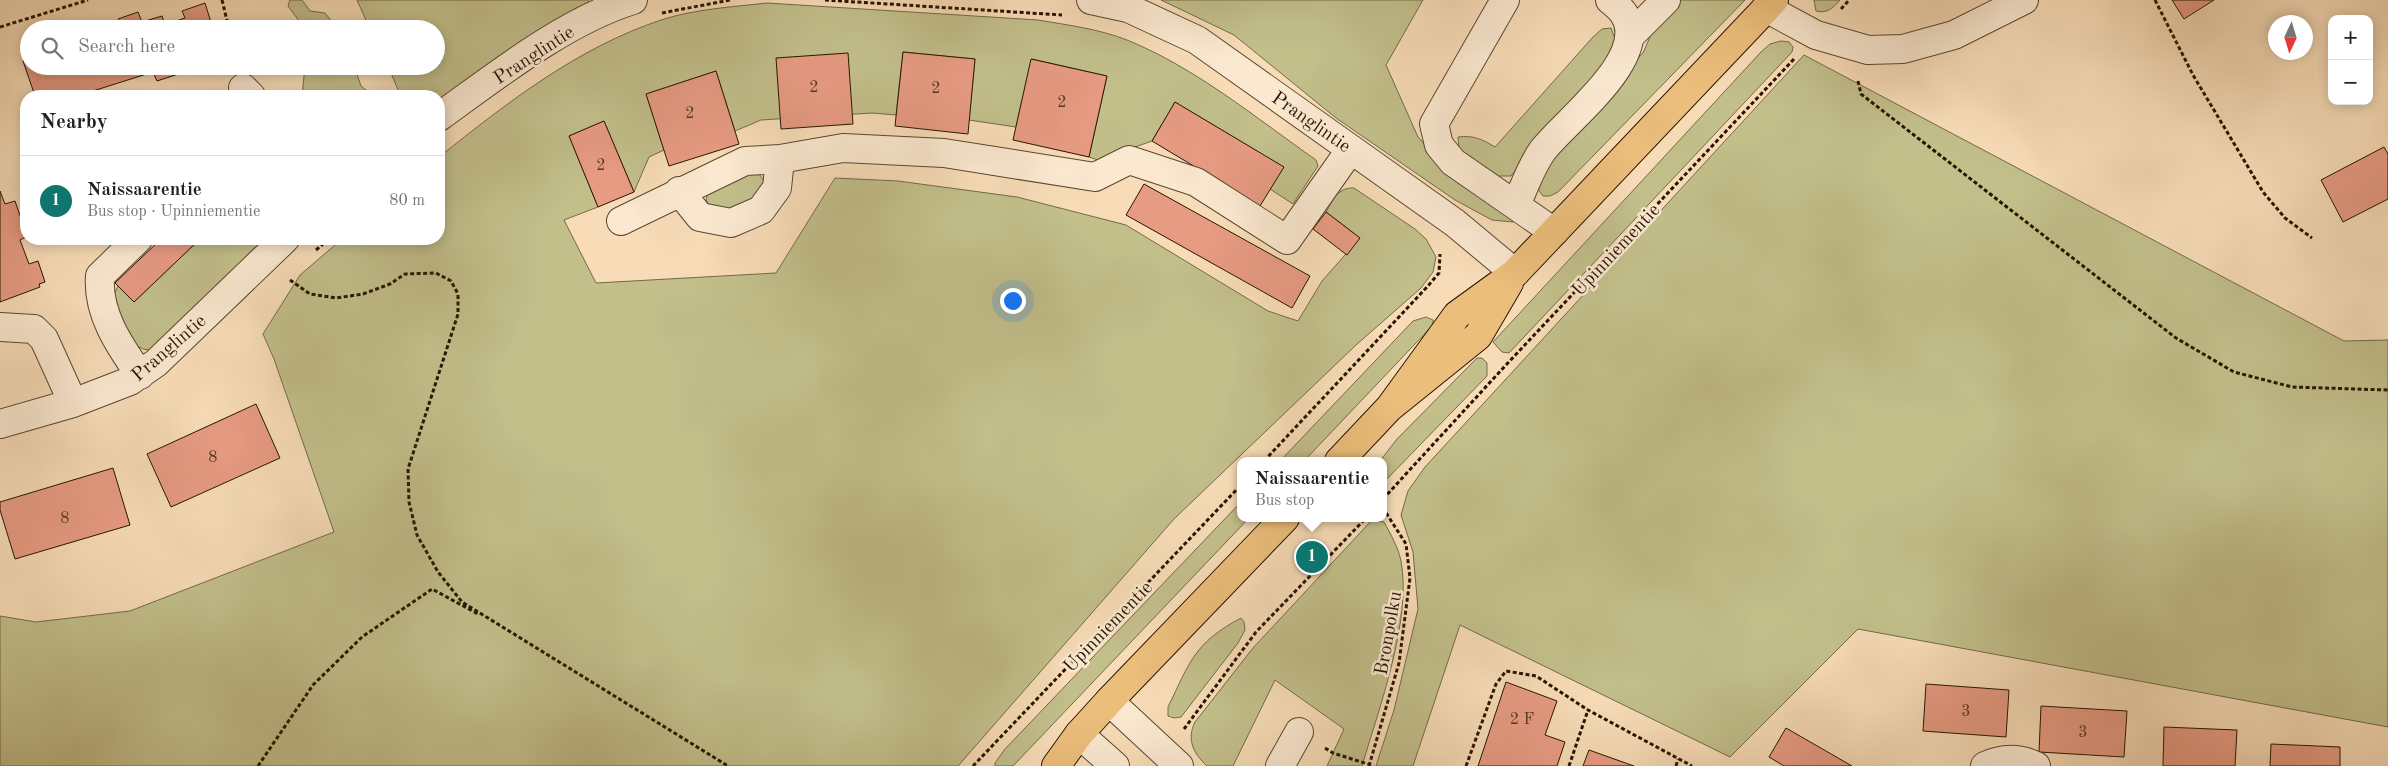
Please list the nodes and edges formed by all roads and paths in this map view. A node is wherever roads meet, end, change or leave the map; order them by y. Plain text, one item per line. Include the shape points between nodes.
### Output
1 (88, 0) edge
2 (222, 0) edge
3 (825, 0) edge
4 (1091, 0) edge
5 (1505, 0) edge
6 (1610, 0) edge
7 (1666, 0) edge
8 (1849, 0) edge
9 (2024, 0) edge
10 (2155, 0) edge
11 (623, 1) edge
12 (1770, 4) edge
13 (1066, 15) dead end
14 (23, 20) edge
15 (227, 20) edge
16 (20, 21) edge
17 (0, 27) edge
18 (1816, 35) junction
19 (1630, 36) junction
20 (1848, 44) junction
21 (445, 113) edge
22 (1351, 149) junction
23 (780, 159) junction
24 (679, 191) junction
25 (1516, 205) junction
26 (621, 221) dead end
27 (1554, 232) junction
28 (2312, 238) dead end
29 (132, 245) edge
30 (279, 245) edge
31 (1436, 247) dead end
32 (1515, 273) junction
33 (285, 276) dead end
34 (0, 327) edge
35 (140, 374) junction
36 (2388, 390) edge
37 (73, 403) junction
38 (0, 424) edge
39 (1268, 457) edge
40 (1343, 457) edge
41 (1237, 489) edge
42 (1387, 495) edge
43 (1387, 514) edge
44 (1281, 522) edge
45 (1362, 522) edge
46 (513, 633) junction
47 (1109, 701) junction
48 (1588, 710) junction
49 (1299, 732) dead end
50 (1079, 734) junction
51 (1333, 753) dead end
52 (1678, 759) junction
53 (1172, 760) edge
54 (976, 762) junction
55 (1371, 765) edge
56 (258, 766) edge
57 (728, 766) edge
58 (973, 766) edge
59 (980, 766) edge
60 (1035, 766) edge
61 (1056, 766) edge
62 (1115, 766) edge
63 (1280, 766) edge
64 (1466, 766) edge
65 (1569, 766) edge
66 (1676, 766) edge
67 (1692, 766) edge
68 (1985, 766) edge
69 (2036, 766) edge

1 - 14 path
2 - 15 path
3 - 13 path
4 - 22 street, Pranglintie via 1128,8 1197,40
5 - 25 street via 1434,124 1439,145 1453,162
6 - 19 street via 1625,14
7 - 19 street
8 - 18 path, Upinniementie
9 - 20 street via 1954,35 1903,49 1868,50
10 - 28 path via 2194,75 2263,192 2285,218
11 - 21 street, Pranglintie via 574,26
12 - 18 street
12 - 27 main road
16 - 17 path
18 - 20 street
18 - 42 path, Upinniementie
19 - 25 street via 1616,70 1542,151
20 - 36 path via 1861,94 2176,338 2234,372 2292,387
22 - 23 street via 1287,240 1196,182 1129,160 1095,176 935,153 844,148
22 - 32 street, Pranglintie via 1455,223
23 - 24 street via 745,161
23 - 24 street via 777,188 761,210 731,223 700,217
24 - 26 street
25 - 27 street
27 - 32 main road
29 - 35 street via 100,276 99,288 116,341
30 - 35 street, Pranglintie via 175,345
31 - 39 path via 1440,254 1439,273
32 - 40 main road via 1457,315 1390,407
33 - 46 path via 310,294 336,298 363,294 390,284 405,274 436,273 451,281 458,294 458,314 408,469 409,502 417,535 438,572 462,602
34 - 37 street via 34,329 44,339
35 - 37 street, Pranglintie
37 - 38 street, Pranglintie
41 - 54 path, Upinniementie
43 - 55 path, Bronpolku via 1406,544 1410,578 1399,663
44 - 47 main road
45 - 53 path via 1256,632
46 - 56 path via 432,589 362,637 314,685
46 - 57 path
47 - 50 main road
47 - 53 street
48 - 52 path
48 - 64 path via 1536,676 1506,671 1496,684
48 - 65 path
49 - 63 street
50 - 60 main road
50 - 61 main road
50 - 62 street
51 - 55 path
52 - 66 path
52 - 67 path
54 - 58 path, Upinniementie
54 - 59 path
68 - 69 street via 2001,758

